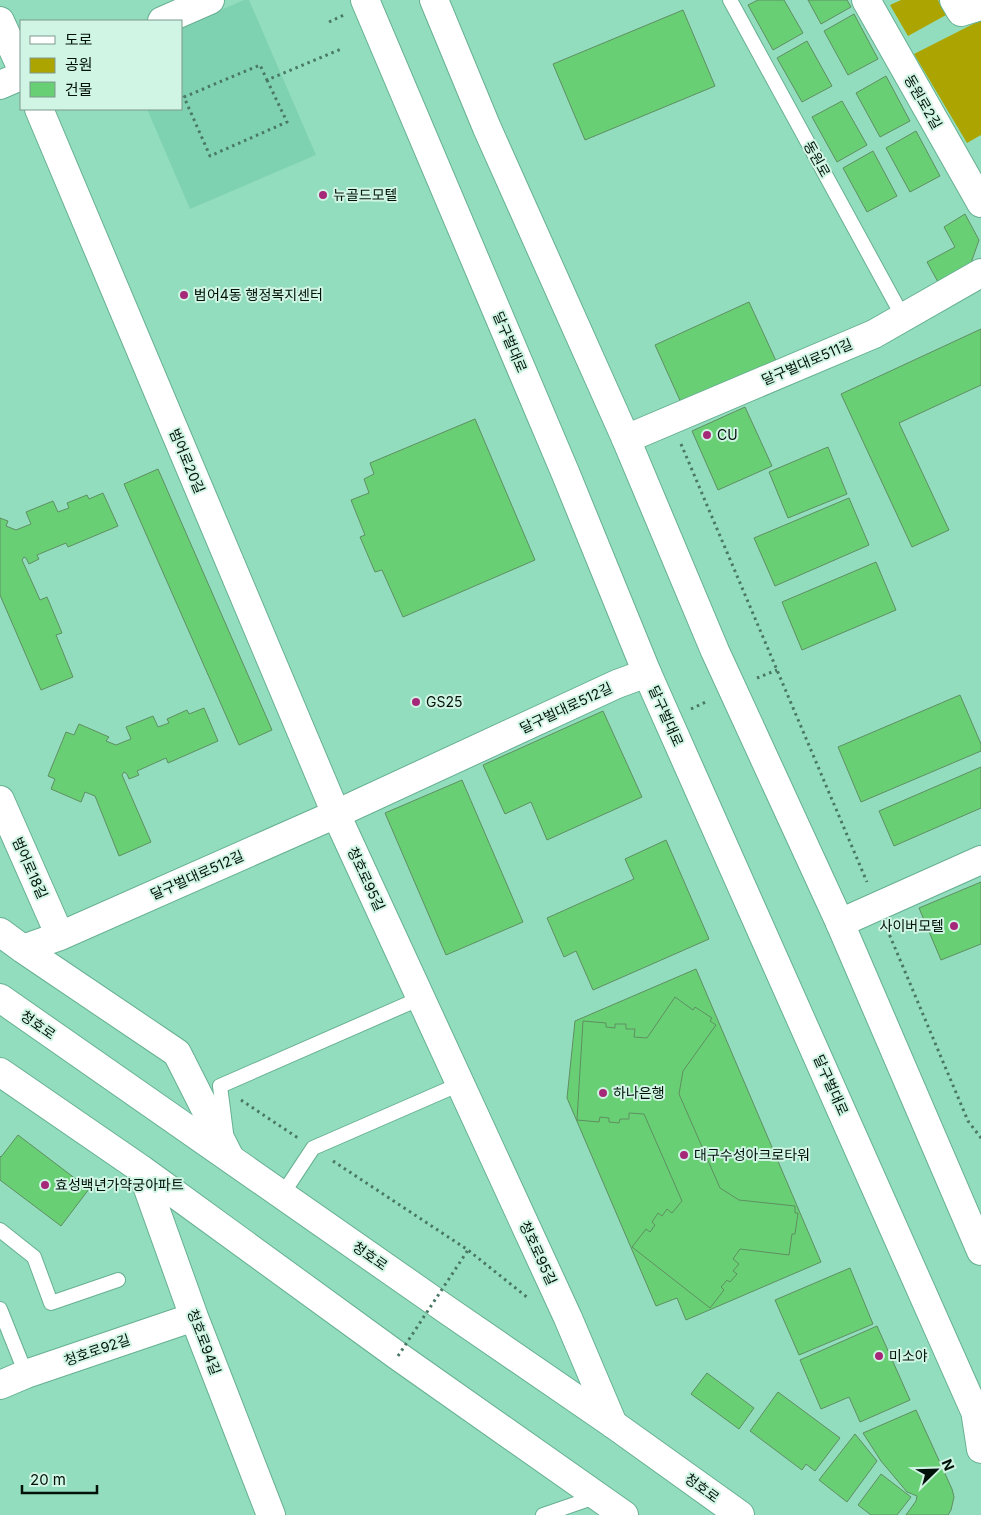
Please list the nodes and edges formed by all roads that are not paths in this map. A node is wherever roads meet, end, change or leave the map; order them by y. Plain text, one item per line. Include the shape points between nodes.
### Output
1 (210, 0) edge
2 (365, 0) edge
3 (434, 0) edge
4 (730, 0) edge
5 (866, 0) edge
6 (954, 0) edge
7 (981, 6) edge
8 (0, 20) edge
9 (164, 20) edge
10 (20, 65) edge
11 (20, 76) edge
12 (0, 85) edge
13 (39, 110) edge
14 (981, 204) edge
15 (981, 273) edge
16 (903, 317) junction
17 (626, 439) junction
18 (646, 673) junction
19 (0, 800) edge
20 (336, 814) junction
21 (981, 860) edge
22 (840, 923) junction
23 (0, 932) edge
24 (60, 936) junction
25 (23, 949) junction
26 (0, 998) edge
27 (420, 998) junction
28 (0, 1072) edge
29 (460, 1084) junction
30 (230, 1158) junction
31 (141, 1169) junction
32 (282, 1195) junction
33 (0, 1230) edge
34 (981, 1251) edge
35 (118, 1280) dead end
36 (0, 1309) edge
37 (194, 1316) junction
38 (26, 1374) junction
39 (0, 1385) edge
40 (978, 1418) edge
41 (612, 1424) junction
42 (981, 1449) edge
43 (598, 1496) junction
44 (731, 1513) edge
45 (271, 1515) edge
46 (543, 1515) edge
47 (624, 1515) edge

1 - 9 street
2 - 18 street, 달구벌대로
3 - 17 street via 487,128
4 - 16 lane, 동원로
5 - 14 street, 동원로2길
6 - 7 street via 961,12
8 - 10 street
11 - 12 street
13 - 20 street, 범어로20길
15 - 16 street, 달구벌대로511길
16 - 17 street, 달구벌대로511길 via 874,334
17 - 22 street via 716,651
18 - 20 street, 달구벌대로512길
18 - 40 street, 달구벌대로
19 - 24 street, 범어로18길
20 - 24 street, 달구벌대로512길
20 - 27 street, 청호로95길
21 - 22 street
22 - 34 street
23 - 25 street
24 - 25 street, 달구벌대로512길
25 - 30 street via 176,1052
26 - 30 street, 청호로
27 - 29 street, 청호로95길
27 - 30 lane via 220,1086
28 - 31 street
29 - 32 lane via 313,1148
29 - 41 street, 청호로95길 via 568,1318
30 - 32 street, 청호로
31 - 37 street, 청호로94길
31 - 43 street via 398,1356
32 - 41 street, 청호로
33 - 35 lane via 34,1257 52,1303
36 - 38 lane
37 - 38 street, 청호로92길
37 - 45 street, 청호로94길
38 - 39 street, 청호로92길
40 - 42 street, 달구벌대로
41 - 44 street, 청호로
43 - 46 lane
43 - 47 street

